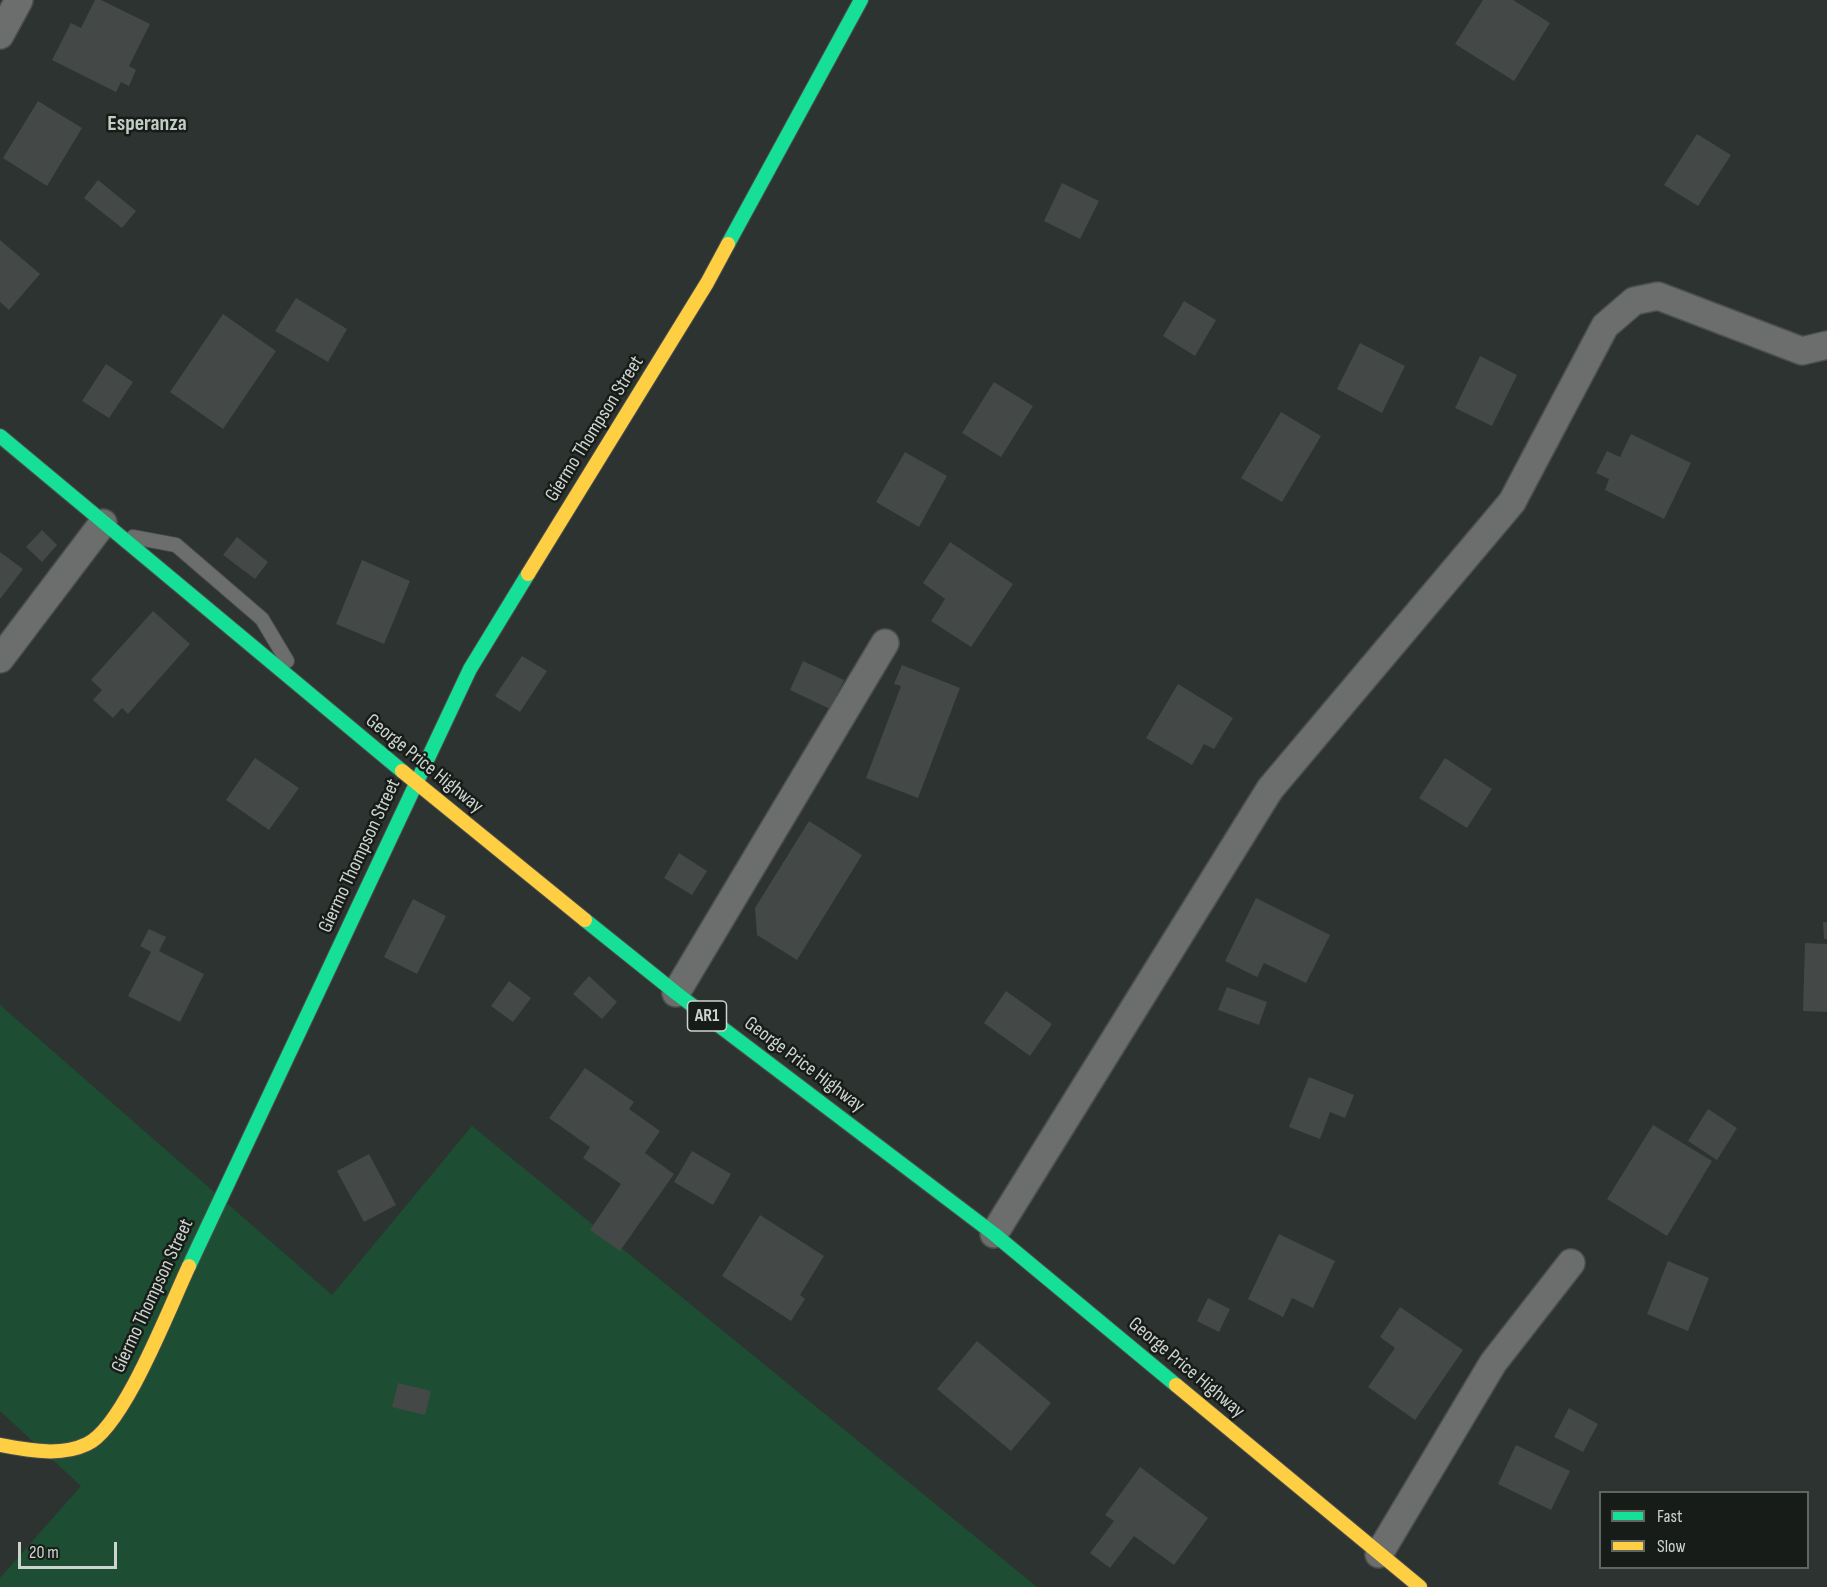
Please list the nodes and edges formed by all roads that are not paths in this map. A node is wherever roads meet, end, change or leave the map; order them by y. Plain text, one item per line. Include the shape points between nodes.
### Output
1 (19, 0) edge
2 (861, 0) edge
3 (0, 35) edge
4 (1827, 345) edge
5 (0, 436) edge
6 (109, 529) junction
7 (885, 643) dead end
8 (0, 659) edge
9 (305, 692) junction
10 (416, 783) junction
11 (676, 993) junction
12 (994, 1234) junction
13 (1571, 1263) dead end
14 (0, 1445) edge
15 (1379, 1554) junction
16 (1420, 1587) edge

1 - 3 street
2 - 10 main road, Gíermo Thompson Street via 707,283 470,669
4 - 12 street via 1802,351 1658,296 1634,301 1605,326 1512,502 1270,789
5 - 6 main road, George Price Highway / AR1
6 - 8 street
6 - 9 main road, George Price Highway / AR1
6 - 9 lane via 176,545 262,619
7 - 11 street
9 - 10 main road, George Price Highway / AR1
10 - 11 main road, George Price Highway / AR1
10 - 14 main road, Gíermo Thompson Street via 128,1396 98,1438 72,1450 39,1451
11 - 12 main road, George Price Highway / AR1
12 - 15 main road, George Price Highway / AR1
13 - 15 street via 1493,1363
15 - 16 main road, George Price Highway / AR1

